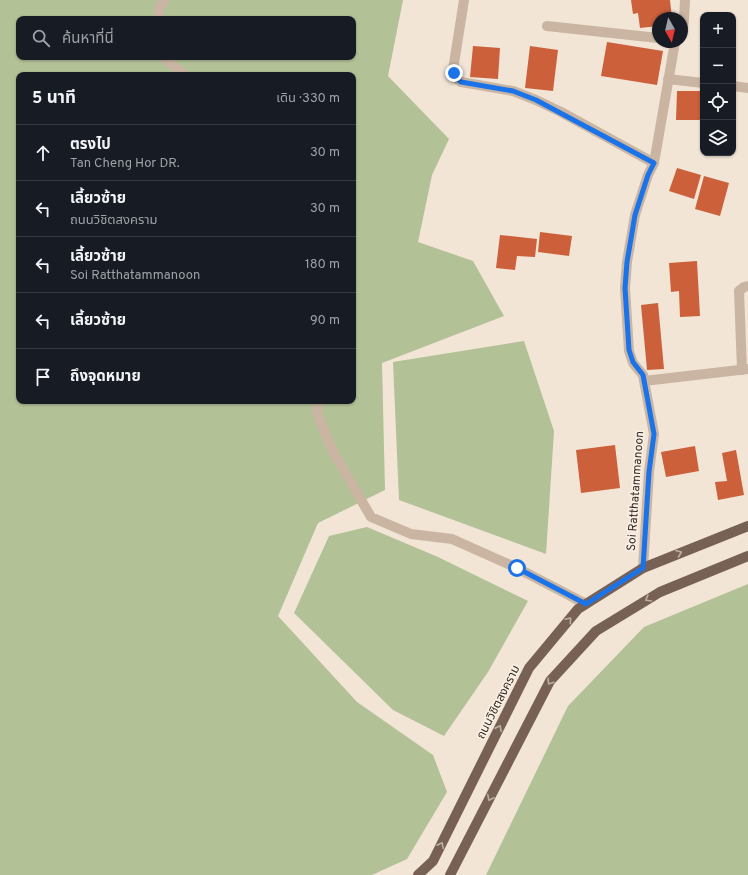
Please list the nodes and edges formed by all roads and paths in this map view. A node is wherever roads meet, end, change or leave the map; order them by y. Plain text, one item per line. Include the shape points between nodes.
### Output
1 (164, 0) edge
2 (464, 0) edge
3 (685, 0) edge
4 (684, 12) edge
5 (159, 16) edge
6 (546, 26) dead end
7 (652, 37) edge
8 (674, 48) edge
9 (167, 60) edge
10 (181, 72) edge
11 (668, 79) junction
12 (700, 83) edge
13 (736, 86) edge
14 (748, 88) edge
15 (654, 163) junction
16 (748, 286) edge
17 (745, 369) edge
18 (644, 381) junction
19 (318, 404) edge
20 (748, 526) edge
21 (748, 556) edge
22 (643, 568) junction
23 (586, 604) junction
24 (418, 875) edge
25 (450, 875) edge

1 - 5 street
2 - 15 street via 453,70 459,81 513,91 536,100
3 - 4 street
6 - 7 street
8 - 11 street, Soi Ratthatammanoon
9 - 10 street
11 - 12 street
11 - 15 street, Soi Ratthatammanoon
13 - 14 street
15 - 18 street, Soi Ratthatammanoon via 635,215 625,288 629,350
16 - 17 street via 739,291
17 - 18 street
18 - 22 street, Soi Ratthatammanoon via 654,434
19 - 23 street via 317,413 332,450 371,517 411,534 452,539 517,568
22 -> 20 main road, ถนนวิชิตสงคราม
21 -> 25 main road via 660,592 596,631 550,681
22 - 23 main road, ถนนวิชิตสงคราม
24 -> 23 main road, ถนนวิชิตสงคราม via 433,861 529,668 578,609

